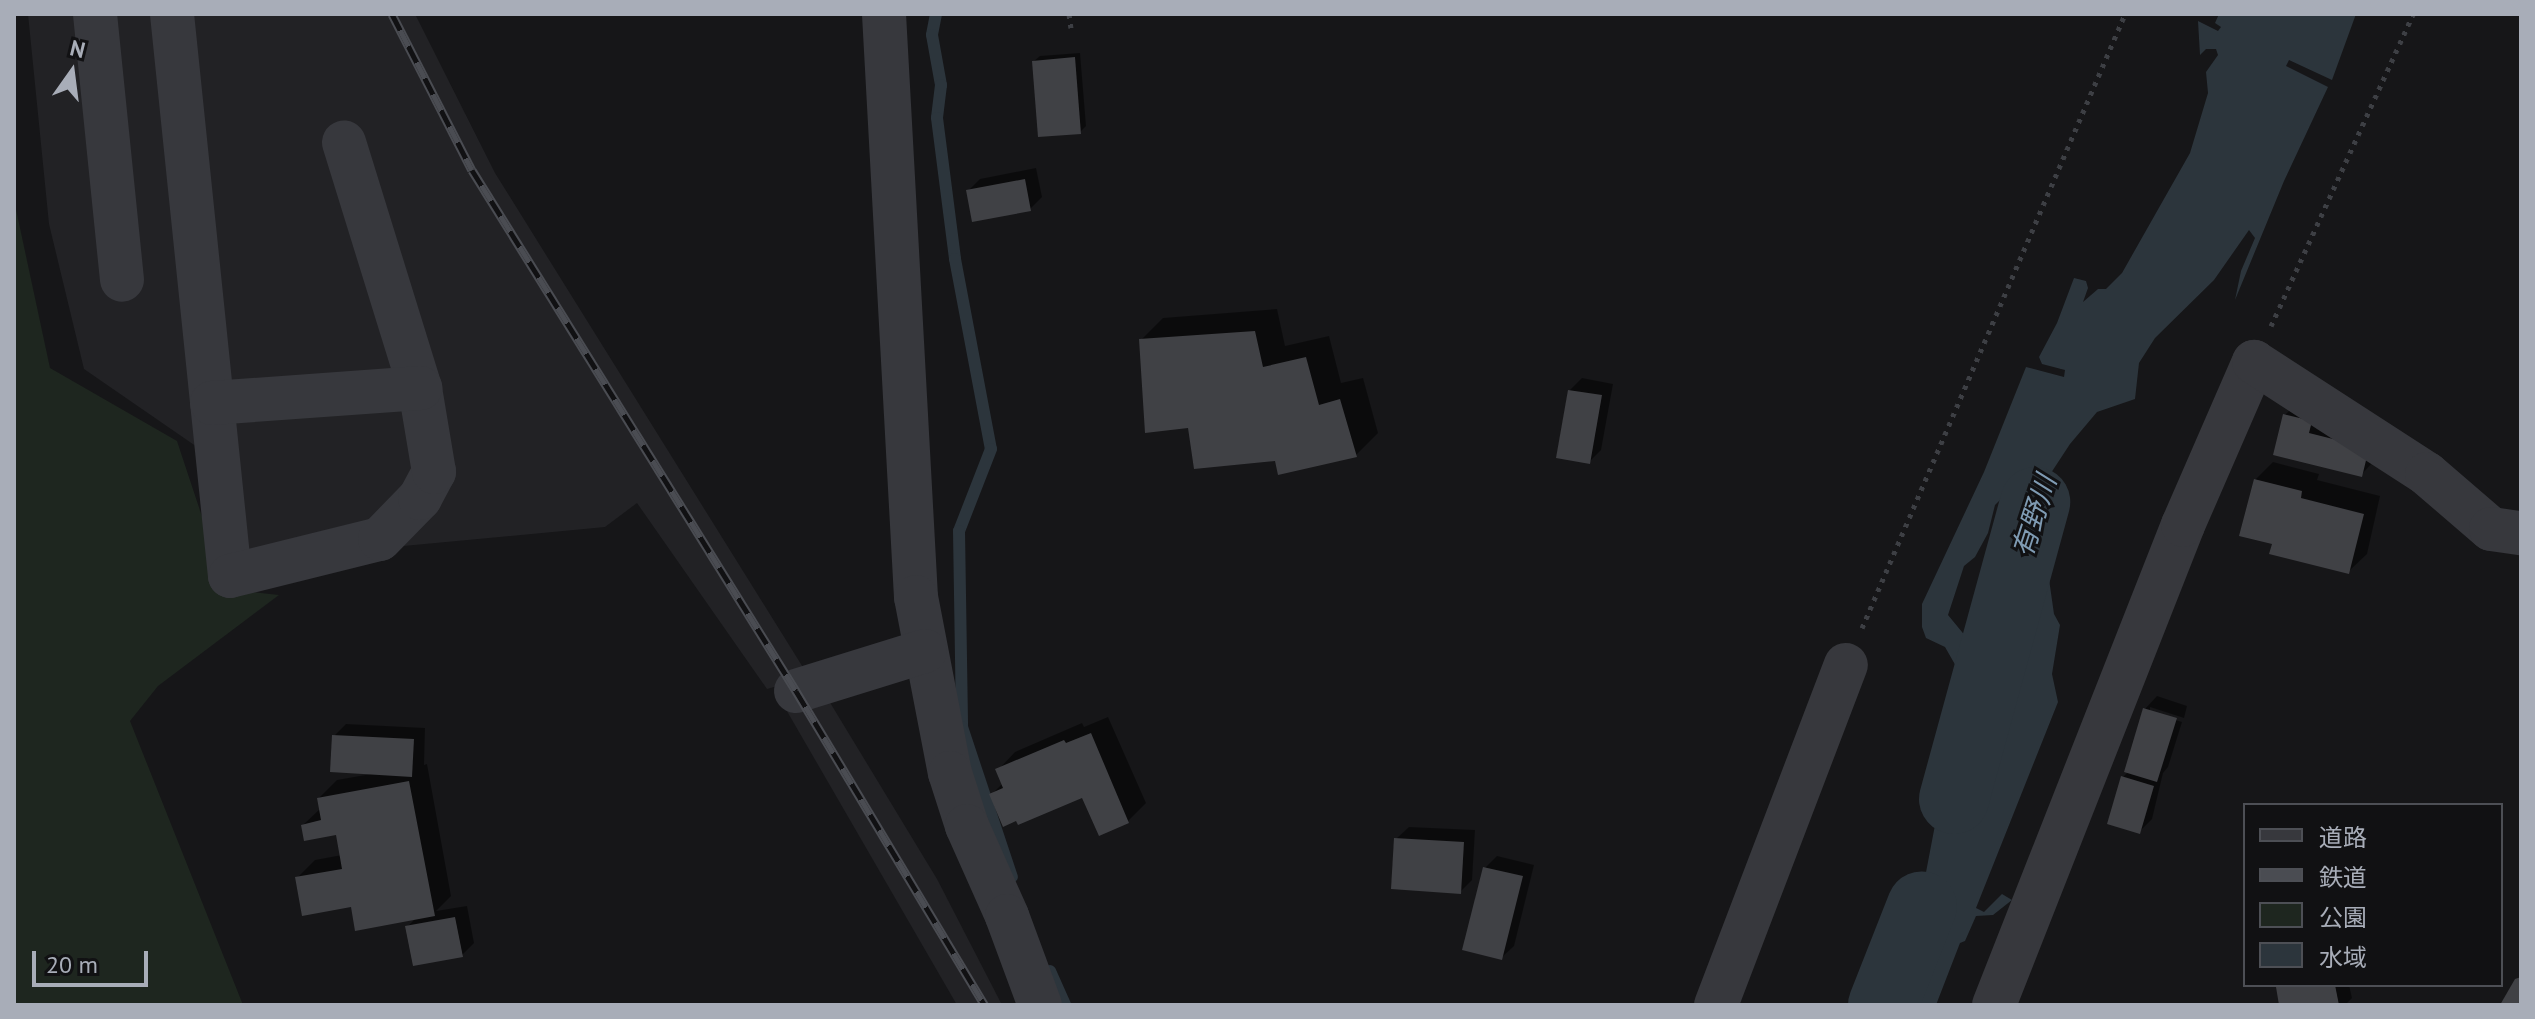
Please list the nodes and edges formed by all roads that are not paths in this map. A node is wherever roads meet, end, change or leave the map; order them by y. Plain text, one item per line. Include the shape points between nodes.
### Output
1 (95, 14) edge
2 (172, 14) edge
3 (884, 14) edge
4 (344, 142) dead end
5 (122, 280) dead end
6 (420, 388) junction
7 (212, 403) junction
8 (2521, 533) edge
9 (925, 651) junction
10 (1846, 665) road end
11 (796, 691) dead end
12 (1040, 1005) edge
13 (1716, 1005) edge
14 (1994, 1005) edge

1 - 5 street
2 - 7 street
3 - 9 street via 916,597
4 - 6 street
6 - 7 street
6 - 7 street via 434,472 420,498 380,539 230,576
8 - 14 street via 2491,529 2427,474 2254,362 2183,525
9 - 11 street
9 - 12 street via 962,813
10 - 13 street

